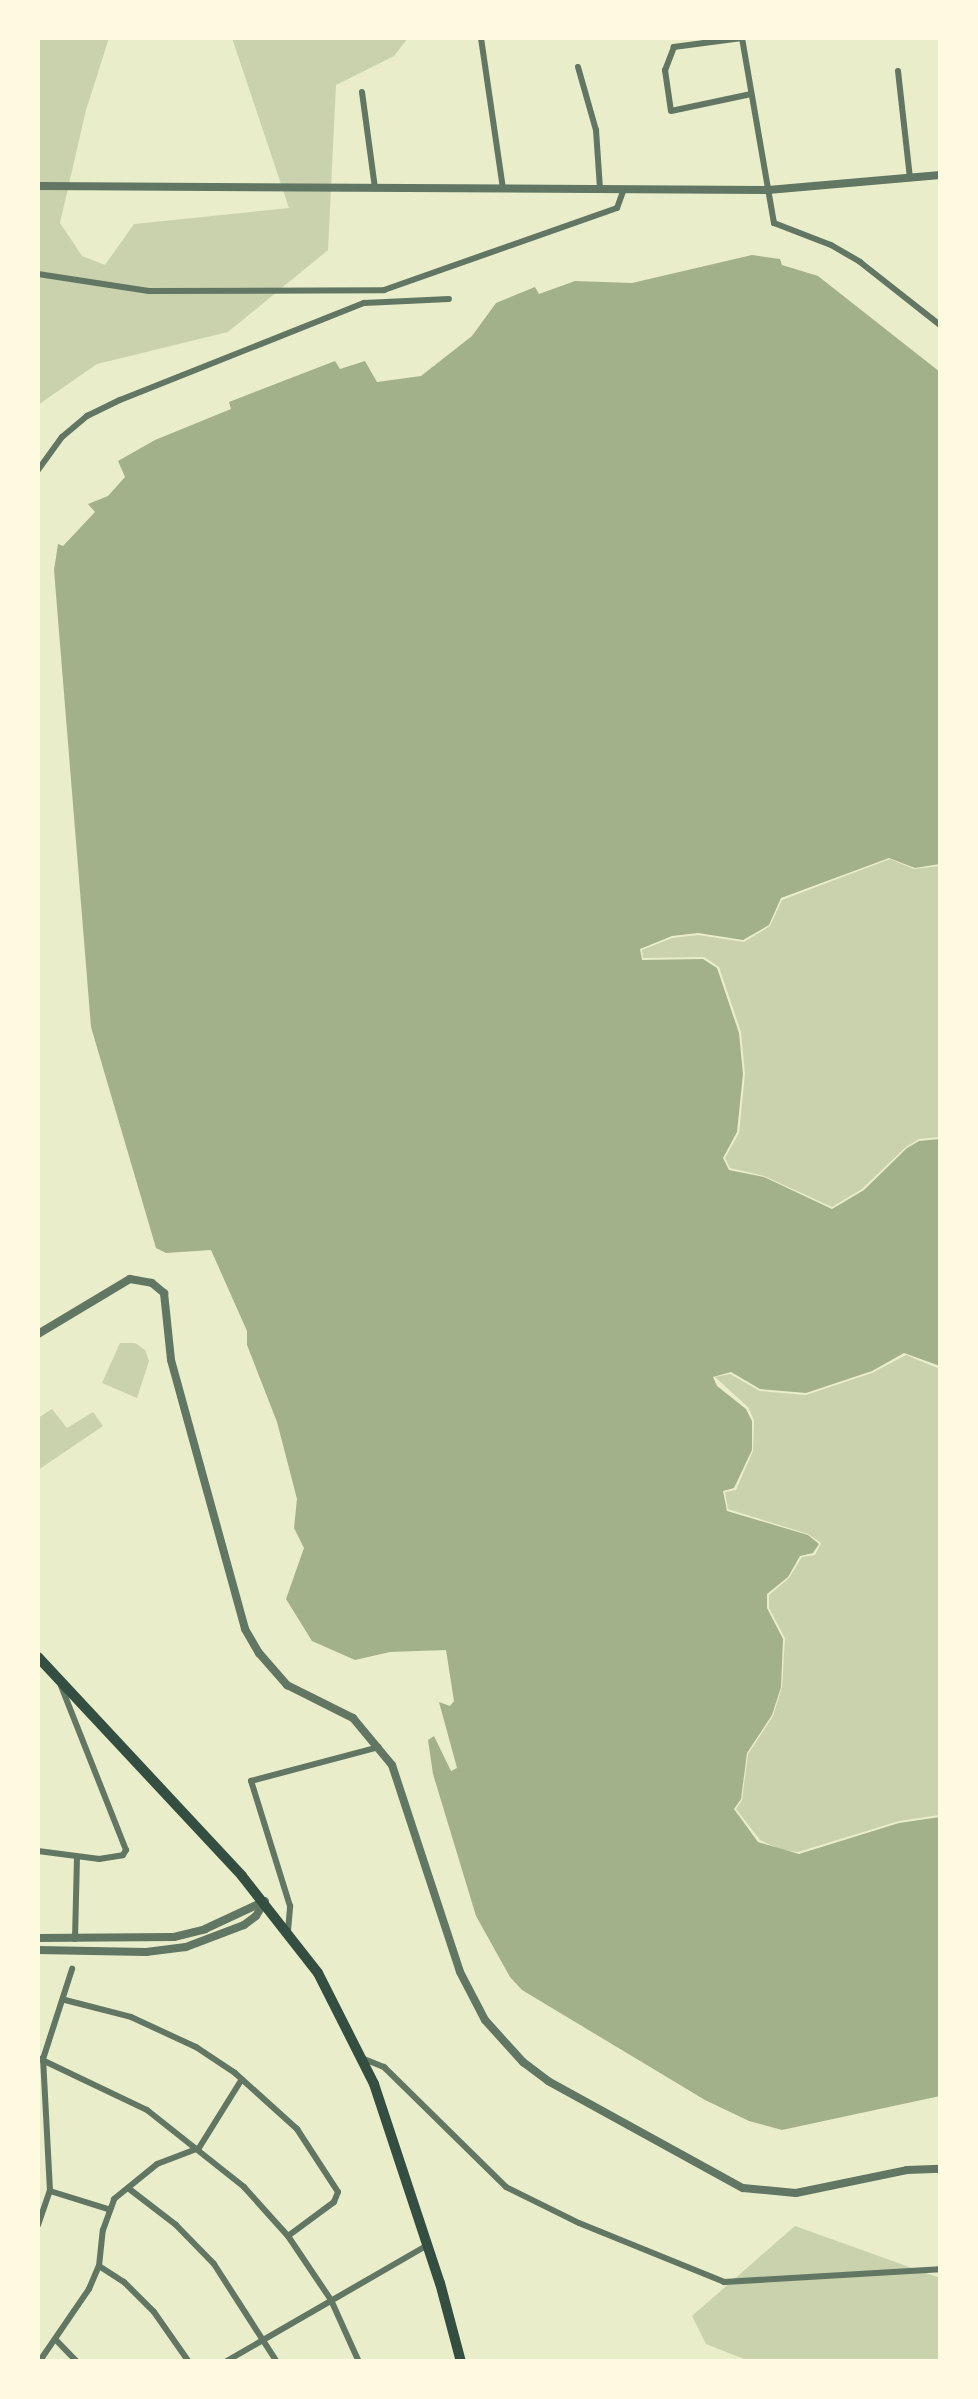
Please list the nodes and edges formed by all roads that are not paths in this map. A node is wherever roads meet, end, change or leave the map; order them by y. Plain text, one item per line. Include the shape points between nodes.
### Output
1 (481, 38) edge
2 (742, 38) edge
3 (578, 67) dead end
4 (898, 71) dead end
5 (362, 92) dead end
6 (751, 94) junction
7 (940, 176) edge
8 (910, 178) junction
9 (38, 186) edge
10 (503, 188) junction
11 (600, 188) junction
12 (376, 189) junction
13 (624, 189) junction
14 (768, 190) junction
15 (38, 274) edge
16 (449, 298) dead end
17 (940, 325) edge
18 (38, 470) edge
19 (38, 1334) edge
20 (38, 1657) edge
21 (58, 1679) junction
22 (380, 1746) junction
23 (38, 1851) edge
24 (77, 1858) junction
25 (264, 1901) junction
26 (288, 1931) junction
27 (38, 1938) edge
28 (76, 1938) junction
29 (38, 1950) edge
30 (72, 1969) dead end
31 (65, 2000) junction
32 (364, 2058) junction
33 (40, 2059) edge
34 (242, 2079) junction
35 (199, 2148) junction
36 (940, 2169) edge
37 (128, 2188) junction
38 (50, 2191) junction
39 (108, 2209) junction
40 (38, 2225) edge
41 (288, 2236) junction
42 (428, 2245) junction
43 (100, 2266) junction
44 (940, 2269) edge
45 (331, 2300) junction
46 (266, 2338) junction
47 (56, 2340) junction
48 (39, 2362) edge
49 (76, 2362) edge
50 (189, 2362) edge
51 (225, 2362) edge
52 (276, 2362) edge
53 (359, 2362) edge
54 (460, 2362) edge

1 - 10 street
2 - 6 street
2 - 6 street via 674,48 665,70 671,111
3 - 11 street via 596,130
4 - 8 street
5 - 12 street
6 - 14 street
7 - 8 street
8 - 14 street
9 - 12 street
10 - 11 street
10 - 12 street
11 - 13 street
13 - 14 street
13 - 15 street via 617,208 384,290 149,291
14 - 17 street via 774,223 832,244
16 - 18 street via 364,303 120,400 62,437
19 - 22 street via 130,1279 152,1283 164,1294 171,1360 245,1629 288,1685 353,1718
20 - 21 highway
21 - 24 street via 126,1845 123,1855
21 - 25 highway
22 - 26 street via 251,1781 290,1906
22 - 36 street via 392,1764 470,1995 502,2042 548,2082 743,2188 796,2193
23 - 24 street
24 - 28 street
25 - 26 highway
25 - 28 street via 185,1935
25 - 29 street via 244,1925 186,1947
26 - 32 highway
27 - 28 street
30 - 31 street
31 - 33 street
31 - 34 street via 132,2017 196,2046
32 - 42 highway
32 - 44 street via 384,2067 506,2187 724,2282
33 - 35 street via 147,2110
33 - 38 street
34 - 35 street
34 - 41 street via 297,2129 338,2192
35 - 37 street via 157,2164
35 - 41 street
37 - 39 street
37 - 46 street via 214,2264
38 - 39 street
38 - 40 street
39 - 43 street
41 - 45 street
42 - 45 street
42 - 54 highway
43 - 47 street
43 - 50 street via 154,2312
45 - 46 street
45 - 53 street
46 - 51 street
46 - 52 street
47 - 48 street
47 - 49 street

